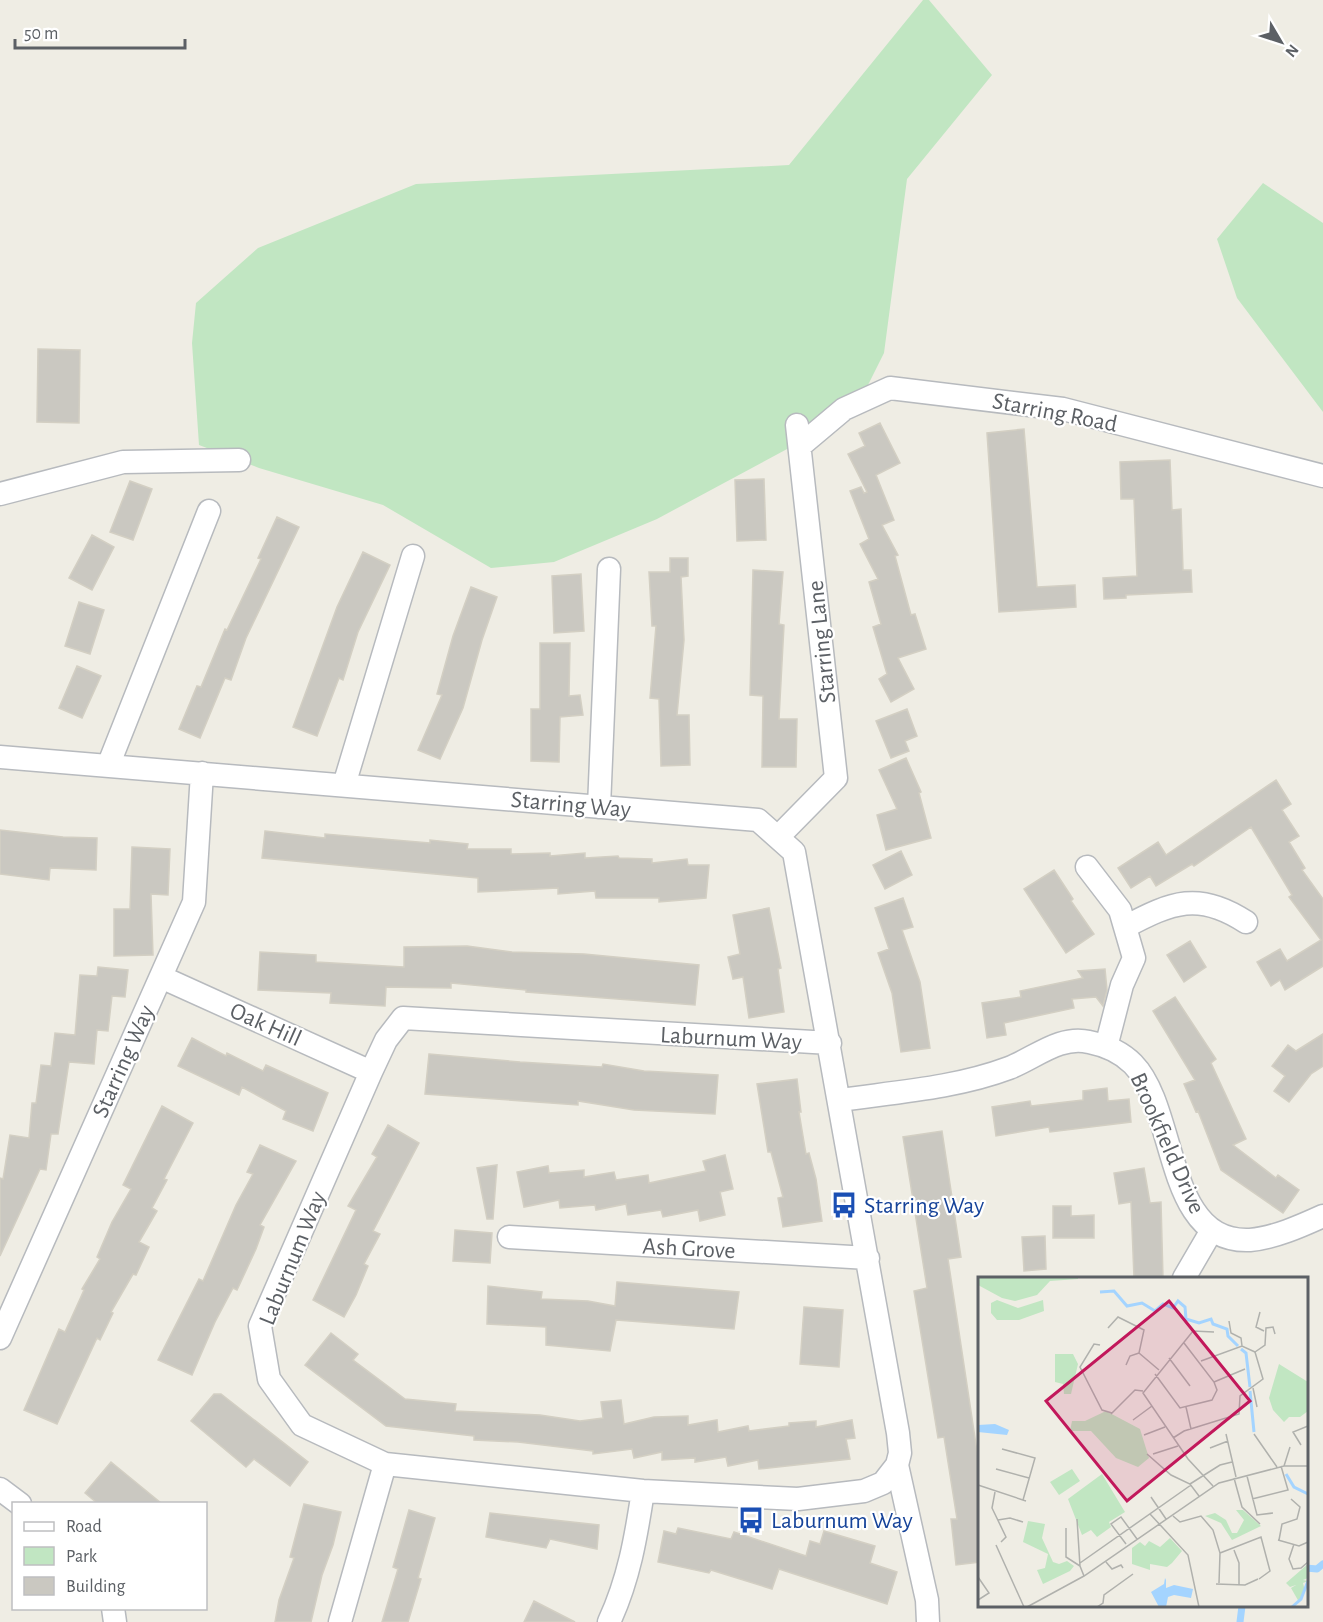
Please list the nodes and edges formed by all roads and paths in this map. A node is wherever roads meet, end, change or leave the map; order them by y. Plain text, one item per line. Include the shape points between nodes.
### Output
1 (798, 435) joint
2 (239, 460) dead end
3 (1323, 477) edge
4 (0, 494) edge
5 (209, 511) dead end
6 (413, 556) dead end
7 (609, 569) dead end
8 (0, 757) edge
9 (108, 766) junction
10 (202, 773) junction
11 (344, 785) junction
12 (599, 807) junction
13 (778, 837) junction
14 (1087, 867) dead end
15 (1246, 922) dead end
16 (1125, 927) junction
17 (161, 977) junction
18 (830, 1043) junction
19 (1106, 1047) junction
20 (371, 1072) junction
21 (840, 1100) junction
22 (1323, 1216) edge
23 (1212, 1230) junction
24 (509, 1237) dead end
25 (868, 1258) junction
26 (1185, 1277) edge
27 (0, 1338) edge
28 (385, 1464) junction
29 (897, 1465) junction
30 (0, 1489) edge
31 (643, 1491) junction
32 (19, 1502) edge
33 (340, 1622) edge
34 (609, 1622) edge
35 (928, 1622) edge

1 - 3 street, Starring Road via 890,388 1063,409
1 - 13 street, Starring Lane via 836,778
2 - 4 street via 123,462
5 - 9 street
6 - 11 street
7 - 12 street
8 - 9 street, Starring Way
9 - 10 street, Starring Way
10 - 11 street, Starring Way
10 - 17 street, Starring Way via 195,902
11 - 12 street, Starring Way
12 - 13 street, Starring Way via 758,820
13 - 18 street, Starring Way via 794,852
14 - 16 street via 1120,910
15 - 16 street via 1224,908 1191,903 1163,907
16 - 19 street via 1134,958 1122,985
17 - 20 street, Oak Hill
17 - 27 street, Starring Way
18 - 20 street, Laburnum Way via 403,1018 386,1040
18 - 21 street, Starring Way
19 - 21 street, Brookfield Drive via 1067,1040 985,1076
19 - 23 street, Brookfield Drive via 1133,1064 1143,1078 1188,1203 1198,1220
20 - 28 street, Laburnum Way via 260,1326 269,1379 302,1425
21 - 25 street, Starring Way
22 - 23 street, Brookfield Drive via 1250,1240
23 - 26 street
24 - 25 street, Ash Grove
25 - 29 street, Starring Way via 898,1433
28 - 31 street, Laburnum Way
28 - 33 street
29 - 31 street, Laburnum Way via 883,1483 864,1491 798,1499
29 - 35 street, Starring Way via 927,1600
30 - 32 street
31 - 34 street via 633,1554

